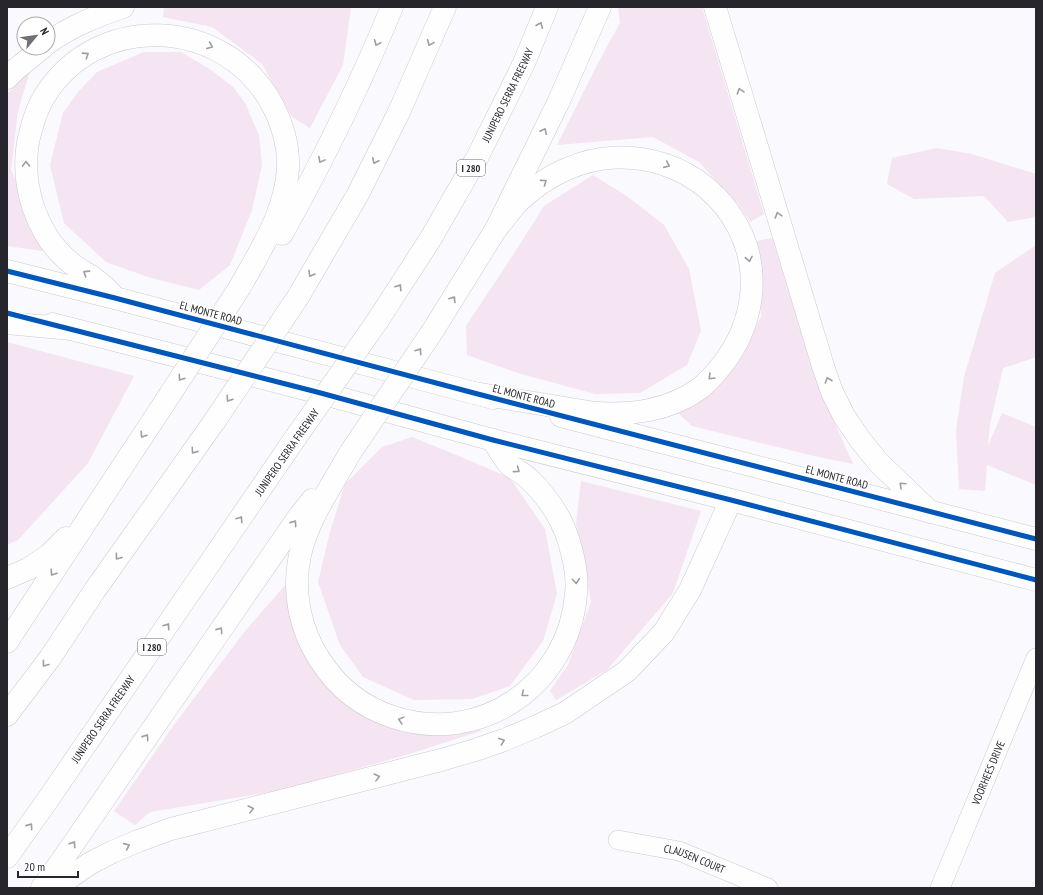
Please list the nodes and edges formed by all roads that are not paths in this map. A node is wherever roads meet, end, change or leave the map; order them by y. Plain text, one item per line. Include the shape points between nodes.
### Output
1 (123, 7) edge
2 (392, 7) edge
3 (445, 7) edge
4 (547, 7) edge
5 (600, 7) edge
6 (715, 7) edge
7 (56, 38) edge
8 (32, 56) edge
9 (7, 78) edge
10 (496, 229) junction
11 (7, 271) edge
12 (240, 287) junction
13 (116, 298) junction
14 (7, 313) edge
15 (7, 323) edge
16 (71, 329) junction
17 (474, 393) junction
18 (493, 440) junction
19 (350, 453) junction
20 (120, 470) junction
21 (731, 500) junction
22 (930, 512) junction
23 (1036, 539) edge
24 (7, 578) edge
25 (1036, 580) edge
26 (7, 642) edge
27 (1036, 658) edge
28 (7, 715) edge
29 (618, 840) dead end
30 (7, 857) edge
31 (42, 888) edge
32 (768, 888) edge
33 (940, 888) edge

1 - 7 main road via 75,26
2 -> 12 main road via 349,105 306,190 278,241
3 -> 28 main road, bridge via 399,112 358,194 298,297 50,658
30 -> 4 main road, JUNIPERO SERRA FREEWAY / I 280, bridge via 378,320 431,238 478,156 524,62
10 -> 5 main road via 558,103
22 -> 6 main road via 879,463 861,441 832,392
8 - 9 main road
10 -> 17 main road via 533,190 567,169 610,157 636,157 661,162 685,173 724,204 747,249 751,297 738,341 714,375 700,389 660,408 615,414 595,413
19 -> 10 main road, bridge via 432,332
11 - 13 main road, EL MONTE ROAD
13 -> 12 main road via 99,281 79,269 60,252 45,234 35,213 28,188 25,162 28,138 44,97 71,65 108,43 150,34 190,39 213,47 234,60 252,76 267,95 279,117 286,143 288,167 285,192 278,215
12 -> 20 main road, bridge
13 - 17 main road, EL MONTE ROAD
14 - 16 main road
15 - 16 main road
16 - 18 main road
17 - 22 main road, EL MONTE ROAD
18 -> 19 main road via 508,463 528,478 559,518 575,565 577,593 565,642 541,678 525,694 490,715 448,724 403,720 362,703 341,687 325,669 312,649 303,626 297,579 305,536
18 - 21 main road
31 -> 19 main road via 300,515
20 - 24 main road via 49,555 28,569
20 -> 26 main road
21 - 25 main road
31 -> 21 main road via 69,878 112,852 164,832 472,751 529,730 565,713 627,671 664,632 690,590
22 - 23 main road, EL MONTE ROAD
27 - 33 street, VOORHEES DRIVE
29 - 32 street, CLAUSEN COURT via 678,851

